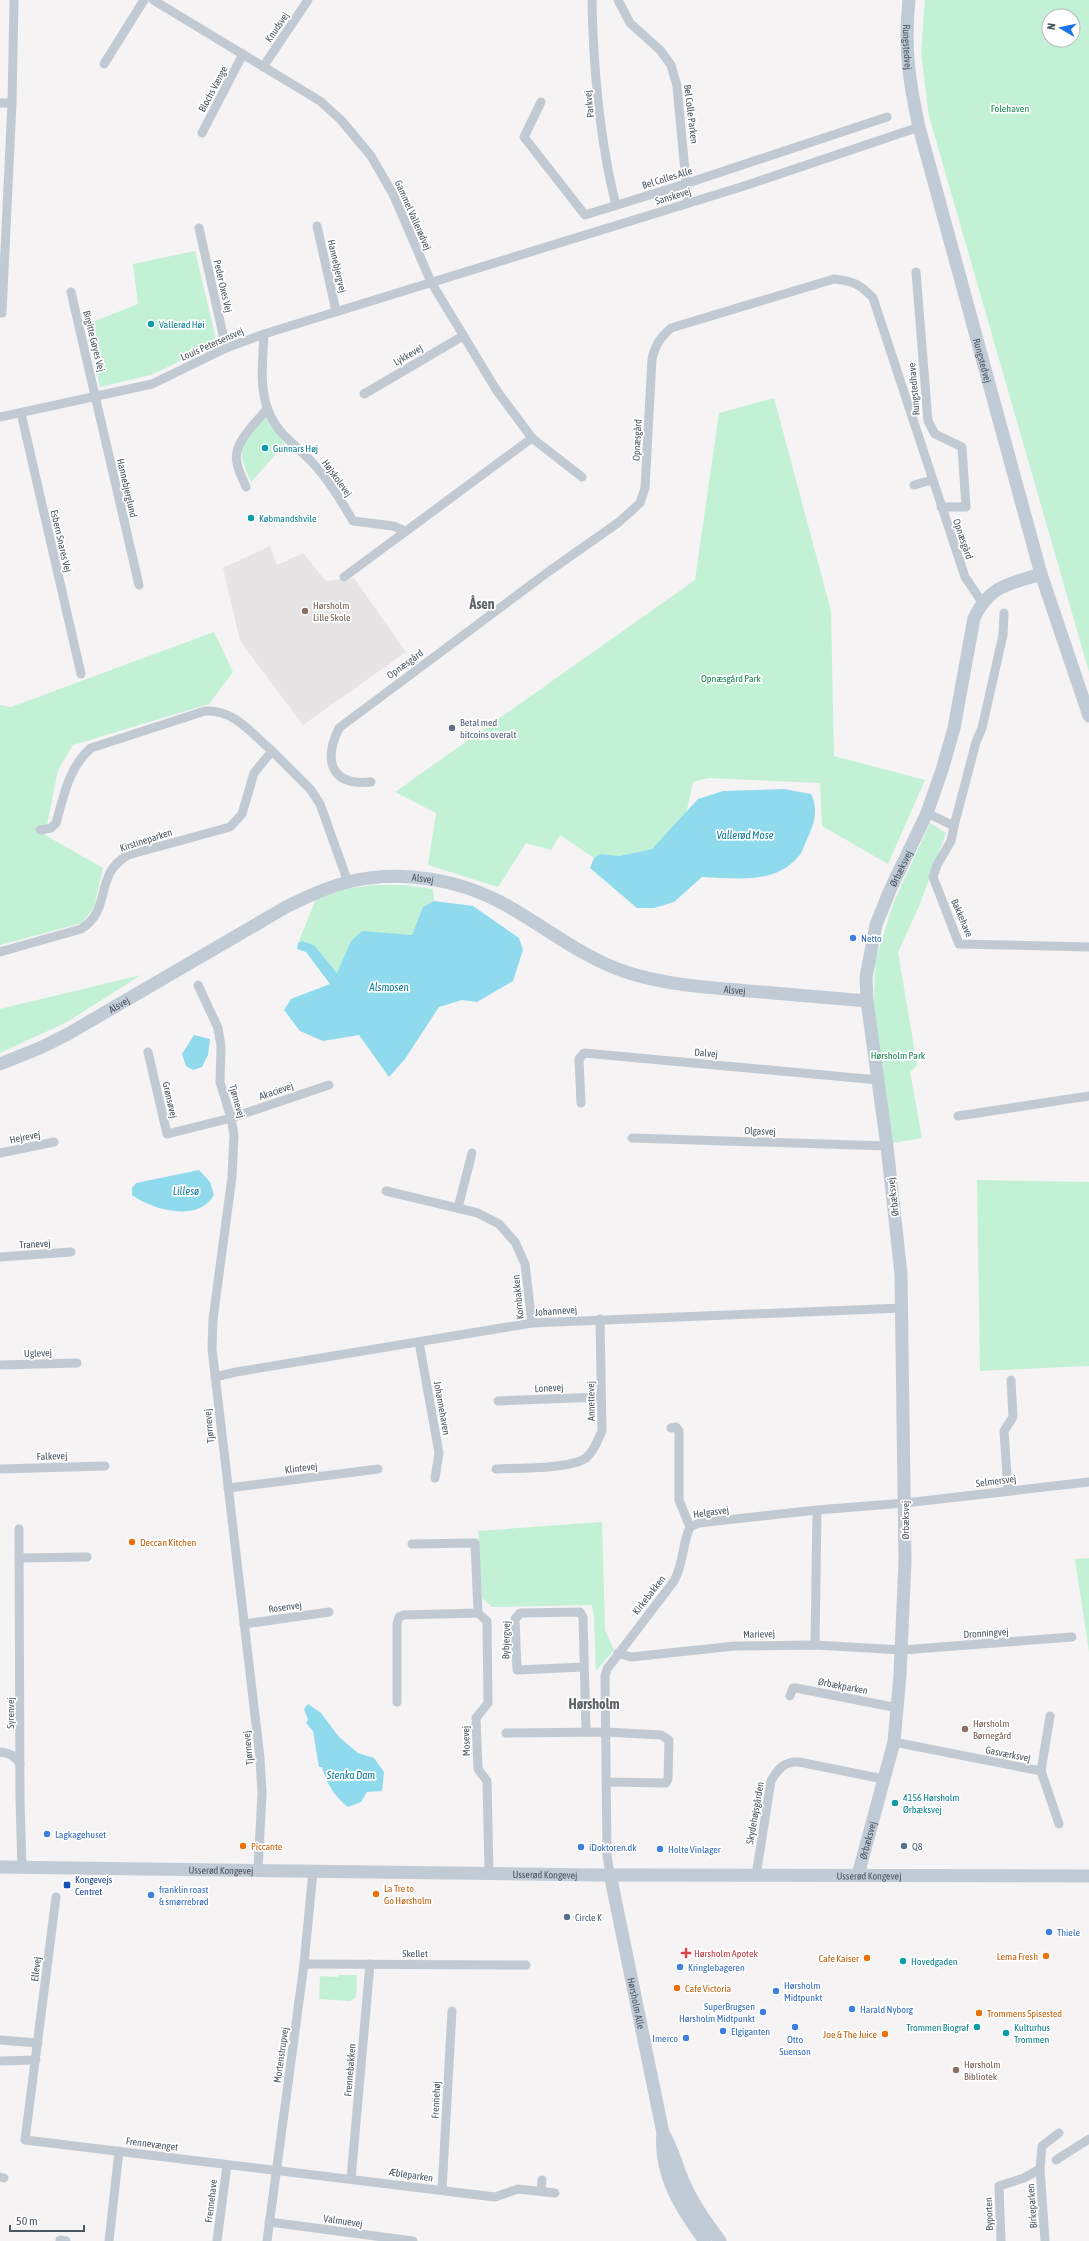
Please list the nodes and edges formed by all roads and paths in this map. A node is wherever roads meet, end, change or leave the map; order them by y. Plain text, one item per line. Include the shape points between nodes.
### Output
1 (14, 0) edge
2 (144, 0) edge
3 (153, 0) edge
4 (308, 0) edge
5 (592, 0) edge
6 (618, 0) edge
7 (909, 0) edge
8 (244, 54) junction
9 (104, 64) dead end
10 (263, 67) junction
11 (541, 102) dead end
12 (0, 103) edge
13 (12, 103) junction
14 (887, 117) dead end
15 (919, 127) junction
16 (202, 133) dead end
17 (688, 183) junction
18 (688, 203) junction
19 (616, 205) junction
20 (316, 226) dead end
21 (199, 228) dead end
22 (916, 272) dead end
23 (431, 282) junction
24 (71, 292) dead end
25 (336, 311) junction
26 (0, 313) edge
27 (264, 334) junction
28 (463, 336) junction
29 (226, 348) junction
30 (364, 394) dead end
31 (96, 396) junction
32 (268, 409) junction
33 (21, 413) junction
34 (0, 417) edge
35 (532, 438) junction
36 (582, 477) dead end
37 (932, 480) junction
38 (914, 484) dead end
39 (246, 487) dead end
40 (941, 507) junction
41 (405, 530) junction
42 (1041, 574) junction
43 (344, 577) dead end
44 (139, 584) dead end
45 (982, 602) junction
46 (1004, 613) dead end
47 (80, 674) dead end
48 (1089, 716) edge
49 (272, 751) junction
50 (371, 782) dead end
51 (927, 812) junction
52 (954, 826) junction
53 (40, 830) dead end
54 (348, 882) junction
55 (1089, 948) edge
56 (0, 952) edge
57 (198, 985) dead end
58 (867, 1001) junction
59 (148, 1052) dead end
60 (0, 1064) edge
61 (878, 1080) junction
62 (329, 1085) dead end
63 (1089, 1096) edge
64 (581, 1103) dead end
65 (958, 1116) dead end
66 (231, 1118) junction
67 (632, 1138) dead end
68 (54, 1142) dead end
69 (887, 1146) junction
70 (0, 1153) edge
71 (472, 1153) dead end
72 (386, 1191) dead end
73 (458, 1208) junction
74 (71, 1252) dead end
75 (0, 1257) edge
76 (902, 1308) junction
77 (600, 1319) junction
78 (532, 1323) junction
79 (419, 1342) junction
80 (77, 1362) dead end
81 (0, 1365) edge
82 (215, 1377) junction
83 (1011, 1380) dead end
84 (601, 1397) junction
85 (498, 1401) dead end
86 (671, 1428) dead end
87 (105, 1466) dead end
88 (0, 1469) edge
89 (378, 1469) dead end
90 (496, 1469) dead end
91 (435, 1478) dead end
92 (1089, 1482) edge
93 (228, 1488) junction
94 (1008, 1491) junction
95 (905, 1503) junction
96 (817, 1510) junction
97 (690, 1527) junction
98 (19, 1528) dead end
99 (412, 1544) dead end
100 (87, 1557) dead end
101 (19, 1558) junction
102 (329, 1612) dead end
103 (478, 1612) junction
104 (244, 1624) junction
105 (1072, 1637) dead end
106 (815, 1645) junction
107 (902, 1650) junction
108 (618, 1653) junction
109 (584, 1667) junction
110 (790, 1696) dead end
111 (397, 1702) dead end
112 (898, 1708) junction
113 (1050, 1716) dead end
114 (586, 1732) junction
115 (606, 1732) junction
116 (506, 1733) dead end
117 (894, 1742) junction
118 (0, 1752) edge
119 (20, 1764) junction
120 (1040, 1771) junction
121 (884, 1779) junction
122 (608, 1782) junction
123 (1059, 1824) dead end
124 (0, 1867) edge
125 (22, 1868) junction
126 (258, 1870) junction
127 (312, 1871) junction
128 (489, 1873) junction
129 (610, 1874) junction
130 (858, 1875) junction
131 (756, 1876) junction
132 (1089, 1876) edge
133 (56, 1897) dead end
134 (304, 1964) junction
135 (370, 1964) junction
136 (526, 1965) dead end
137 (452, 2011) dead end
138 (0, 2040) edge
139 (38, 2043) junction
140 (36, 2060) junction
141 (0, 2061) edge
142 (663, 2133) junction
143 (1059, 2133) dead end
144 (1089, 2139) edge
145 (26, 2140) joint
146 (120, 2151) junction
147 (1056, 2160) dead end
148 (227, 2164) junction
149 (1040, 2169) junction
150 (276, 2170) junction
151 (351, 2179) junction
152 (542, 2180) dead end
153 (442, 2190) junction
154 (541, 2191) junction
155 (555, 2193) dead end
156 (269, 2222) junction
157 (109, 2241) edge
158 (217, 2241) edge
159 (267, 2241) edge
160 (413, 2241) edge
161 (705, 2241) edge
162 (720, 2241) edge
163 (1001, 2241) edge
164 (1045, 2241) edge

1 - 13 street
2 - 9 street
3 - 8 street, Gammel Vallerødvej
4 - 10 street, Knudsvej
5 - 19 street, Parkvej via 592,35 607,169
6 - 17 street, Bel Colle Parken via 630,23 660,50 670,65 677,86
7 - 15 street, Rungstedvej via 906,52 909,82
8 - 10 street, Gammel Vallerødvej
8 - 16 street, Blochs Vænge
10 - 23 street, Gammel Vallerødvej via 320,101 341,120 371,156 393,194
11 - 19 street, Bel Colles Alle via 524,137 585,215
12 - 13 street
13 - 26 street
14 - 17 street, Bel Colles Alle
15 - 18 street, Sanskevej
15 - 42 street, Rungstedvej
17 - 18 street, Bel Colle Parken
17 - 19 street, Bel Colles Alle
18 - 23 street, Sanskevej
20 - 25 street, Hannebjergvej
21 - 29 street, Peder Oxes Vej
22 - 40 street, Rungstedhave via 928,421 935,434 962,447 966,507
23 - 25 street, Louis Petersensvej
23 - 28 street, Gammel Vallerødvej
24 - 31 street, Birgitte Gøyes Vej
25 - 27 street, Louis Petersensvej
27 - 29 street, Louis Petersensvej
27 - 32 street, Højskolevej via 262,382
28 - 30 street, Lykkevej
28 - 35 street, Gammel Vallerødvej via 497,391
29 - 31 street, Louis Petersensvej via 152,384
31 - 33 street, Louis Petersensvej
31 - 44 street, Hannebjerglund
32 - 39 street via 240,442 237,452 236,462
32 - 41 street, Højskolevej via 289,443 310,460 334,489 353,520
33 - 34 street, Louis Petersensvej
33 - 47 street, Esbern Snares Vej
35 - 36 street, Gammel Vallerødvej
35 - 41 street
37 - 38 street
37 - 40 street, Opnæsgård
37 - 50 street, Opnæsgård via 873,298 863,288 850,281 834,279 671,328 655,346 652,359 645,488 640,503 619,522 338,728 329,757 336,771 345,780 356,784
40 - 45 street, Opnæsgård via 965,577
41 - 43 street
42 - 45 street, Ørbæksvej via 992,592
42 - 48 street, Rungstedvej
45 - 51 street, Ørbæksvej via 974,618 954,728
46 - 52 street, Bakkehave via 1003,634 982,728
49 - 53 street via 231,715 218,710 205,711 91,748 80,757 72,771 56,823 51,828
49 - 54 street via 311,790 320,804
49 - 56 street, Kirstineparken via 254,773 242,814 230,827 128,855 108,873 99,909 86,926
51 - 52 street
51 - 58 street, Ørbæksvej via 876,925 866,977
52 - 55 street, Bakkehave via 951,841 937,865 934,877 959,944
54 - 58 street, Alsvej via 404,876 468,888 505,904 608,965 658,981
54 - 60 street, Alsvej via 286,907 68,1034
57 - 66 street, Tjørnevej via 218,1028 221,1046 220,1082
58 - 61 street, Ørbæksvej
59 - 66 street, Grønsøvej via 167,1134
61 - 64 street, Dalvej via 584,1053 579,1059
61 - 69 street, Ørbæksvej
62 - 66 street, Akacievej
63 - 65 street
66 - 82 street, Tjørnevej via 234,1135 232,1177 213,1319 212,1349
67 - 69 street, Olgasvej
68 - 70 street, Hejrevej
69 - 76 street, Ørbæksvej via 898,1238
71 - 73 street
72 - 73 street, Kornbakken
73 - 78 street, Kornbakken via 489,1218 508,1232 515,1242 525,1264
74 - 75 street, Tranevej
76 - 77 street, Johannevej
76 - 95 street, Ørbæksvej
77 - 78 street, Johannevej
77 - 84 street, Annettevej
78 - 79 street, Johannevej
79 - 82 street, Johannevej
79 - 91 street, Johannehaven via 439,1453
80 - 81 street, Uglevej
82 - 93 street, Tjørnevej
83 - 94 street via 1014,1417 1004,1431
84 - 85 street, Lonevej
84 - 90 street, Annettevej via 602,1431 586,1458 571,1465
86 - 97 street, Helgasvej via 676,1427 679,1431 679,1500
87 - 88 street, Falkevej
89 - 93 street, Klintevej
92 - 94 street, Selmersvej
93 - 104 street, Tjørnevej
94 - 95 street, Selmersvej
95 - 96 street, Helgasvej
95 - 107 street, Ørbæksvej
96 - 97 street, Helgasvej via 699,1523
96 - 106 street
97 - 108 street, Kirkebakken via 678,1575
98 - 101 street, Syrenvej
99 - 103 street via 475,1544
100 - 101 street
101 - 119 street, Syrenvej
102 - 104 street, Rosenvej
103 - 111 street via 399,1617
103 - 128 street, Mosevej via 488,1621 488,1703 476,1718 478,1769 487,1781
104 - 126 street, Tjørnevej via 262,1793
105 - 107 street, Dronningvej
106 - 107 street, Marievej
106 - 108 street, Marievej via 735,1646 631,1658
107 - 112 street, Ørbæksvej
108 - 115 street, Kirkebakken via 605,1676
109 - 109 street, Bybjergvej via 517,1670 515,1619 520,1613 580,1612
109 - 114 street, Bybjergvej
110 - 112 street, Ørbækparken via 793,1688 796,1688
112 - 117 street, Ørbæksvej
113 - 120 street, Gasværksvej
114 - 115 street
114 - 116 street
115 - 122 street
115 - 122 street via 661,1735 669,1740 666,1783
117 - 120 street, Gasværksvej
117 - 121 street, Ørbæksvej
118 - 119 street via 10,1753
119 - 125 street, Syrenvej
120 - 123 street
121 - 130 street, Ørbæksvej
121 - 131 street, Skydehøjsgården via 799,1762 790,1761 782,1765 771,1781
122 - 129 street via 607,1855
124 - 125 street, Usserød Kongevej
125 - 126 street, Usserød Kongevej
126 - 127 street, Usserød Kongevej
127 - 128 street, Usserød Kongevej
127 - 134 street, Mortenstrupvej
128 - 129 street, Usserød Kongevej
129 - 131 street, Usserød Kongevej
129 - 142 street, Hørsholm Alle
130 - 131 street, Usserød Kongevej
130 - 132 street, Usserød Kongevej
133 - 139 street, Ellevej
134 - 135 street, Skellet
134 - 150 street, Mortenstrupvej
135 - 136 street, Skellet
135 - 151 street, Frennebakken
137 - 153 street, Frennehøj
138 - 139 street
139 - 140 street, Ellevej
140 - 141 street
140 - 145 street, Ellevej
142 - 161 street, Hørsholm Alle via 661,2151 666,2171 687,2215
142 - 162 street, Hørsholm Alle via 673,2150 691,2199
143 - 149 street, Birkeparken via 1042,2146
144 - 147 street
145 - 146 street, Frennevænget
146 - 148 street, Frennevænget
146 - 157 street
148 - 150 street, Frennevænget
148 - 158 street, Frennehave
149 - 163 street, Byporten via 1024,2178 999,2186
149 - 164 street, Birkeparken
150 - 151 street, Æbleparken
150 - 156 street, Mortenstrupvej
151 - 153 street, Æbleparken
152 - 154 street
153 - 154 street, Æbleparken via 495,2197 518,2189
154 - 155 street, Æbleparken
156 - 159 street, Mortenstrupvej
156 - 160 street, Valmuevej

